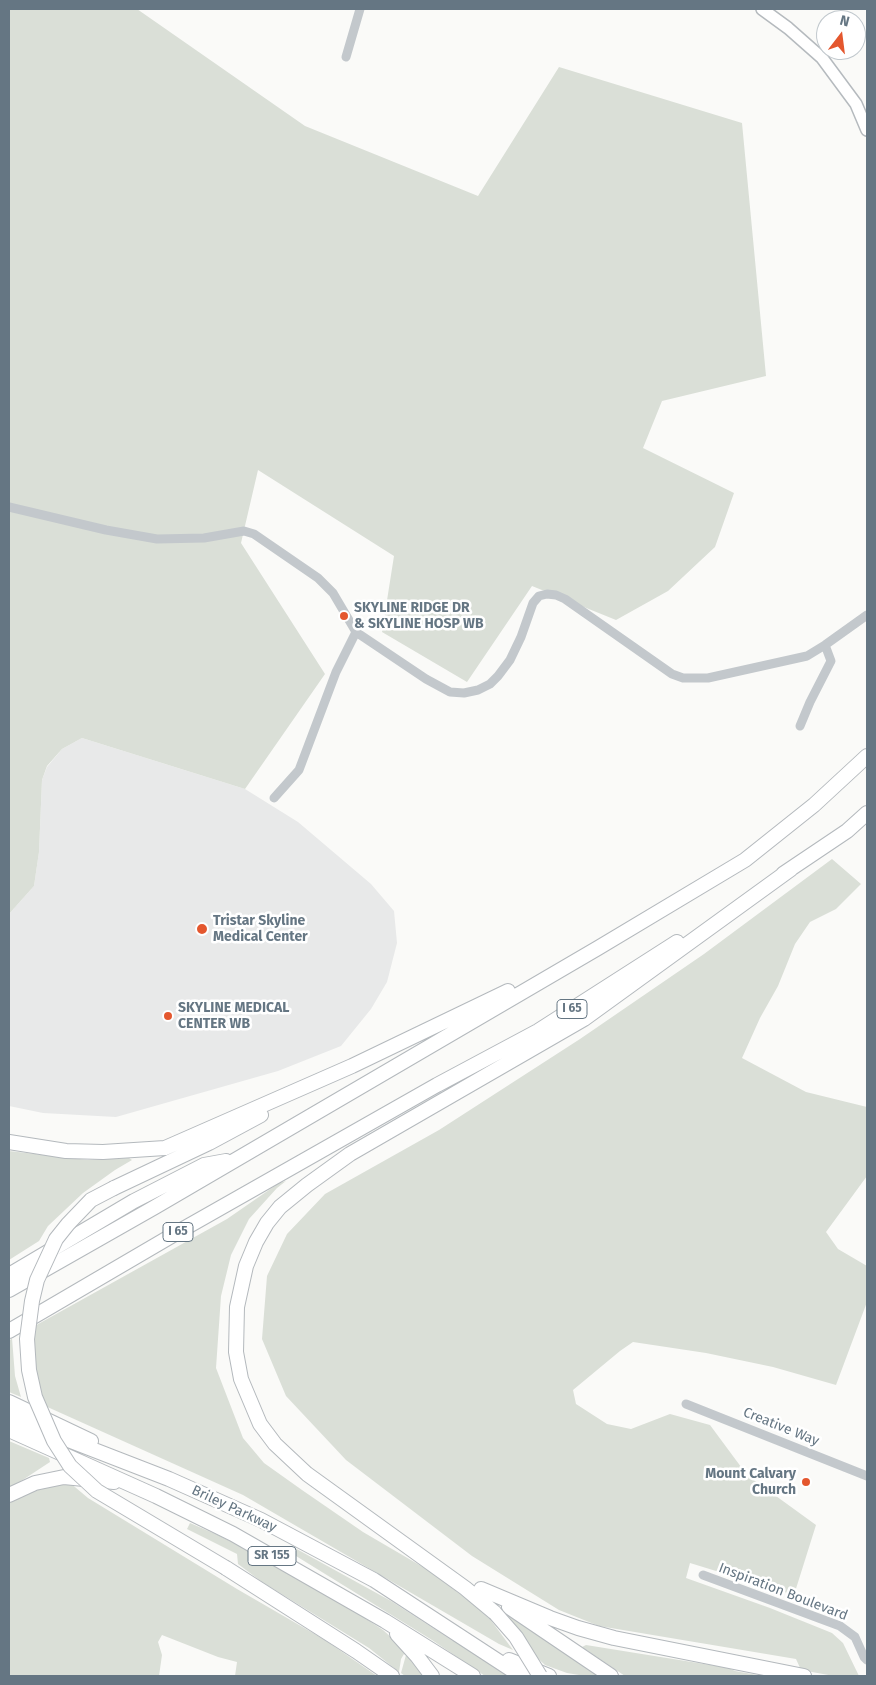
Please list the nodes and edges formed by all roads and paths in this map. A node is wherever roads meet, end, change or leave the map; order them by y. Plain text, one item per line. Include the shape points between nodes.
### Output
1 (360, 9) edge
2 (762, 9) edge
3 (346, 56) dead end
4 (867, 130) edge
5 (9, 507) edge
6 (867, 615) edge
7 (356, 632) junction
8 (825, 645) junction
9 (800, 726) dead end
10 (867, 756) edge
11 (274, 798) dead end
12 (867, 813) edge
13 (791, 869) junction
14 (598, 948) junction
15 (352, 1066) junction
16 (9, 1142) edge
17 (236, 1159) junction
18 (9, 1275) edge
19 (9, 1290) edge
20 (9, 1331) edge
21 (9, 1402) edge
22 (686, 1404) dead end
23 (9, 1417) edge
24 (9, 1430) edge
25 (867, 1476) edge
26 (170, 1479) junction
27 (9, 1496) edge
28 (156, 1496) junction
29 (422, 1556) junction
30 (703, 1575) dead end
31 (374, 1580) junction
32 (481, 1588) junction
33 (385, 1620) junction
34 (867, 1660) edge
35 (392, 1676) edge
36 (432, 1676) edge
37 (473, 1676) edge
38 (521, 1676) edge
39 (540, 1676) edge
40 (550, 1676) edge
41 (611, 1676) edge
42 (804, 1676) edge

1 - 3 street
2 - 4 main road via 822,58 856,104
5 - 7 street via 157,539 204,538 244,531 254,534 318,578 333,594
6 - 8 street
7 - 8 street via 426,679 450,692 464,693 490,684 498,676 510,660 533,604 539,596 547,594 565,600 672,674 683,678 708,678 796,659
7 - 11 street via 336,672 299,770
8 - 9 street via 831,661
10 - 14 highway, I 65 via 814,805 744,860
12 - 13 highway, I 65 via 847,831
13 - 20 highway, I 65 via 538,1031 193,1223
13 - 29 highway via 584,1019 336,1164 292,1195 256,1242 240,1289 235,1333 241,1379 260,1424 275,1444 307,1474
14 - 15 highway
14 - 17 highway, I 65
15 - 16 highway via 165,1148 66,1151
15 - 35 highway, bridge via 209,1143 91,1200 56,1238 37,1280 27,1339 29,1370 35,1397 54,1441 70,1466 97,1491 226,1568
17 - 18 highway via 204,1165 134,1201
17 - 19 highway, I 65
21 - 26 highway via 157,1470
22 - 25 street, Creative Way
23 - 26 highway, Briley Parkway / SR 155
24 - 28 highway, Briley Parkway / SR 155
26 - 31 highway, Briley Parkway / SR 155 via 262,1520
27 - 28 highway via 36,1483 64,1477 112,1481
28 - 33 highway, Briley Parkway / SR 155 via 233,1534
29 - 32 highway
29 - 39 highway, bridge via 495,1612 516,1637
30 - 34 street, Inspiration Boulevard via 840,1626 855,1637
31 - 38 highway, Briley Parkway / SR 155
31 - 40 highway via 419,1604 491,1651
32 - 41 highway
32 - 42 highway via 550,1618 614,1638
33 - 36 highway
33 - 37 highway, Briley Parkway / SR 155

